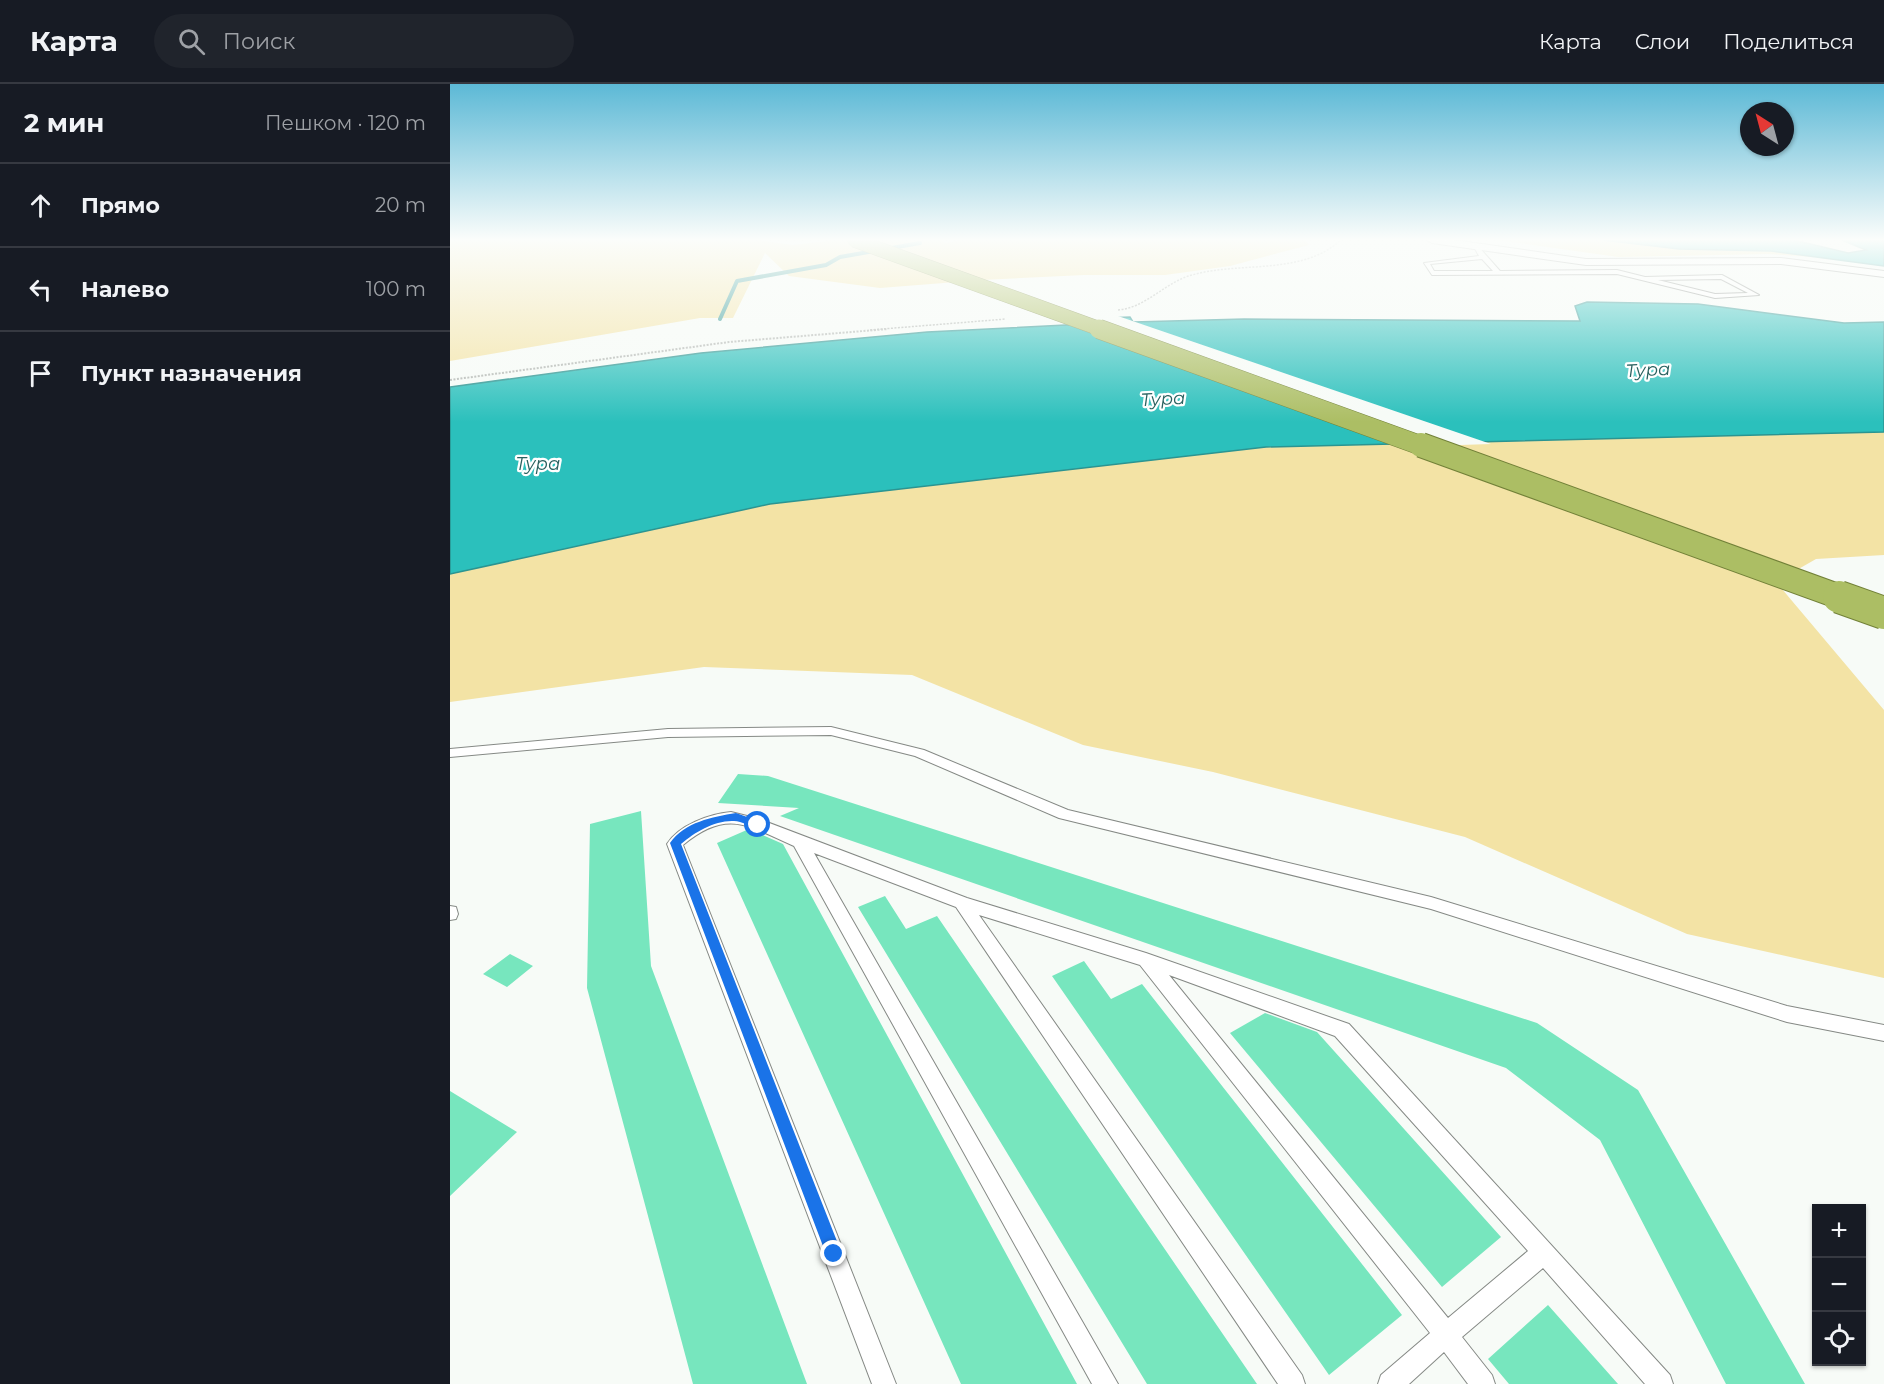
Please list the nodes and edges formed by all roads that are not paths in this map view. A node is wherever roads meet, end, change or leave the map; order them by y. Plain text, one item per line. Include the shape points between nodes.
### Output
1 (1021, 301) edge
2 (1056, 301) edge
3 (1715, 531) dead end
4 (1884, 614) edge
5 (450, 753) edge
6 (800, 842) junction
7 (962, 903) junction
8 (1146, 960) junction
9 (1884, 1034) edge
10 (1544, 1252) junction
11 (1446, 1335) junction
12 (884, 1384) edge
13 (1106, 1384) edge
14 (1293, 1384) edge
15 (1390, 1384) edge
16 (1483, 1384) edge
17 (1661, 1384) edge

1 - 4 highway, bridge
2 - 3 highway
5 - 9 lane via 668,733 831,731 919,753 1064,814 1431,903 1787,1014
6 - 7 lane
6 - 12 lane via 736,817 690,830 675,843
6 - 13 lane
7 - 8 lane
7 - 14 lane
8 - 10 lane via 1342,1030
8 - 11 lane
10 - 11 lane
10 - 17 lane
11 - 15 lane
11 - 16 lane

